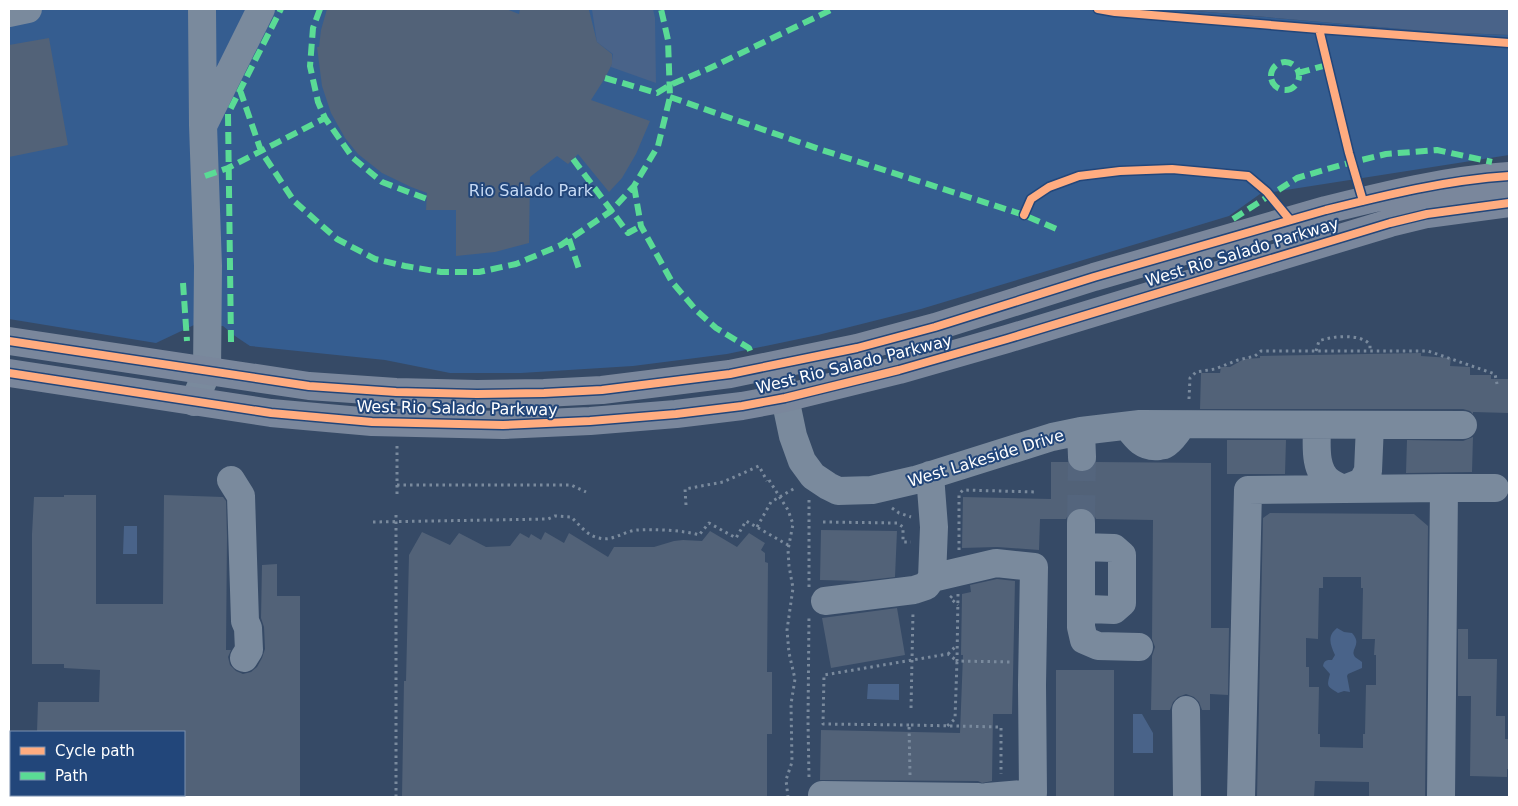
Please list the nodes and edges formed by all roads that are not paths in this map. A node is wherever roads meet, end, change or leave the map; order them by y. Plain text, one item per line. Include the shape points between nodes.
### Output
1 (28, 9) edge
2 (202, 9) edge
3 (261, 9) edge
4 (9, 13) edge
5 (203, 126) junction
6 (1509, 176) edge
7 (1509, 203) edge
8 (9, 341) edge
9 (778, 364) junction
10 (207, 372) junction
11 (9, 373) edge
12 (785, 398) junction
13 (194, 402) junction
14 (1317, 425) junction
15 (1370, 425) junction
16 (1463, 426) dead end
17 (930, 475) junction
18 (231, 480) dead end
19 (1444, 488) junction
20 (1495, 488) dead end
21 (1344, 489) junction
22 (929, 589) junction
23 (1081, 602) junction
24 (814, 603) road end
25 (1139, 647) dead end
26 (240, 654) dead end
27 (1186, 710) dead end
28 (815, 790) road end
29 (915, 796) edge
30 (978, 797) edge
31 (987, 797) edge
32 (1187, 797) edge
33 (1241, 797) edge
34 (1441, 797) edge

1 - 4 street
2 - 5 street
3 - 5 street
5 - 10 street via 208,266
6 - 9 main road, West Rio Salado Parkway via 1458,182 1326,210 935,327 857,348
7 - 12 main road, West Rio Salado Parkway via 1428,214 1390,223 899,370
8 - 10 main road, West Rio Salado Parkway
9 - 10 main road, West Rio Salado Parkway via 648,385 535,394 356,390
9 - 12 street, West Lakeside Drive
10 - 13 street
11 - 13 main road, West Rio Salado Parkway
12 - 13 main road, West Rio Salado Parkway via 643,418 502,425 372,422
12 - 17 street, West Lakeside Drive via 802,460 813,476 828,486 848,492 872,490
14 - 15 street, West Lakeside Drive
14 - 17 street, West Lakeside Drive via 1140,424 1082,444 1052,437
14 - 21 street via 1321,472 1328,481
15 - 16 street, West Lakeside Drive
15 - 21 street via 1368,471 1362,482
17 - 22 street via 934,527 929,536
18 - 26 street via 241,496 245,620 248,628 249,650
19 - 20 street
19 - 21 street
19 - 34 street
21 - 33 street via 1248,490
22 - 24 street
22 - 31 street via 996,563 1034,566 1033,793
23 - 23 street via 1081,535 1114,548 1122,555 1122,604 1114,610 1088,609
23 - 25 street via 1084,640 1098,646
27 - 32 street
28 - 29 street
29 - 30 street

